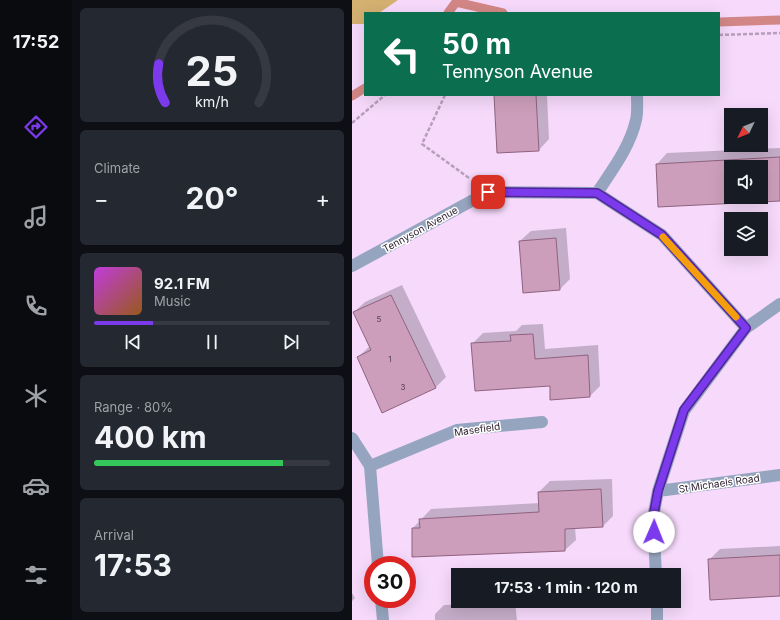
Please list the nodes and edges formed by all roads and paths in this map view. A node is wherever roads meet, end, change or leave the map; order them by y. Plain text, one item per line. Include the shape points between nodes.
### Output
1 (780, 33) edge
2 (720, 35) edge
3 (384, 96) edge
4 (445, 96) edge
5 (636, 96) edge
6 (352, 123) edge
7 (488, 192) junction
8 (597, 193) junction
9 (352, 266) edge
10 (780, 304) edge
11 (746, 328) junction
12 (542, 422) dead end
13 (352, 438) edge
14 (370, 466) junction
15 (780, 475) edge
16 (658, 491) junction
17 (377, 556) edge
18 (656, 568) edge
19 (382, 608) edge
20 (657, 608) edge
21 (383, 620) edge
22 (657, 620) edge

1 - 2 path
3 - 6 path
4 - 7 path via 422,144
5 - 8 street via 637,118 631,136 620,159
7 - 8 street, Tennyson Avenue
7 - 9 street, Tennyson Avenue
8 - 11 street via 662,235
10 - 11 street
11 - 16 street via 684,410
12 - 14 street, Masefield via 457,430
13 - 14 street
14 - 17 street
15 - 16 street, St Michaels Road
16 - 18 street via 653,518
19 - 21 street
20 - 22 street

